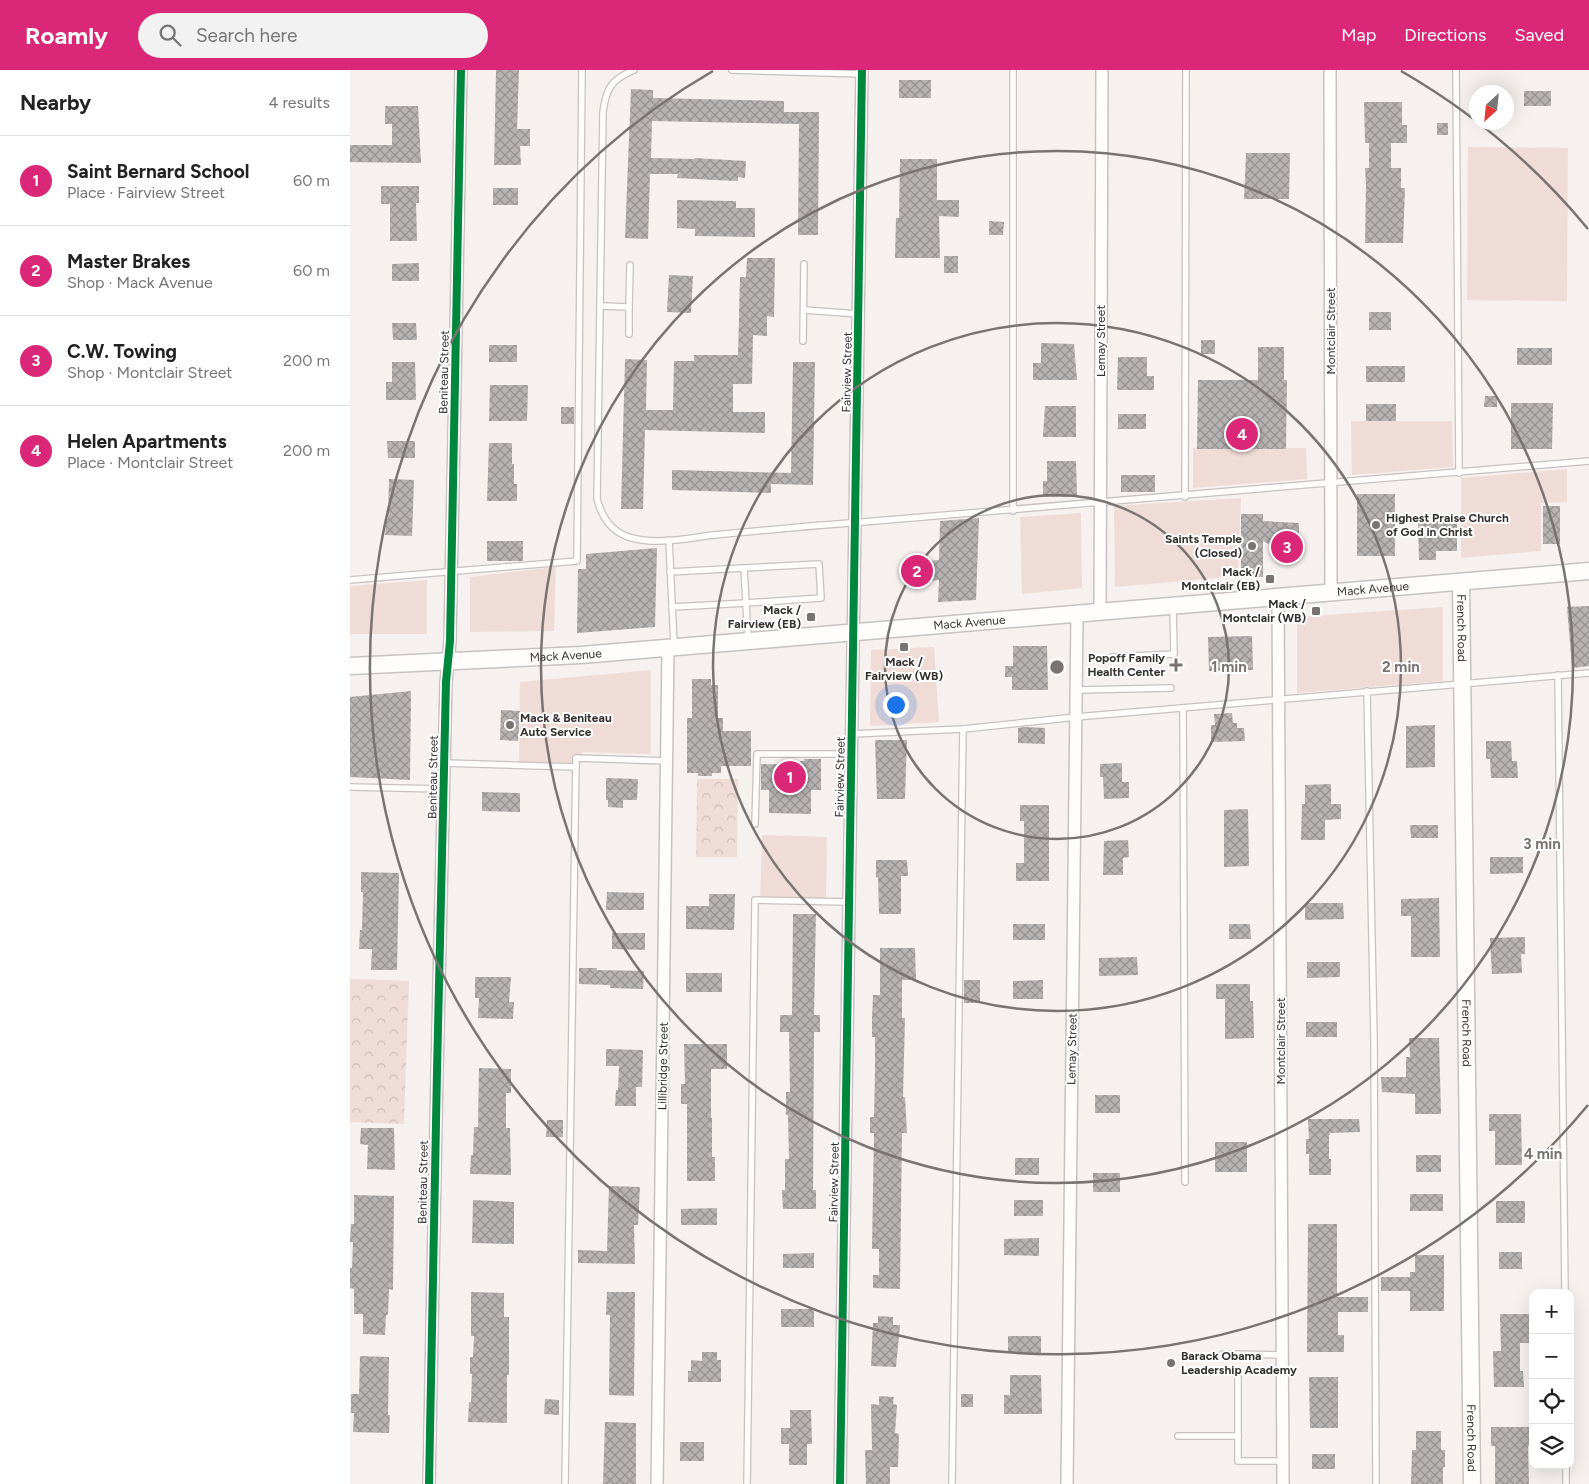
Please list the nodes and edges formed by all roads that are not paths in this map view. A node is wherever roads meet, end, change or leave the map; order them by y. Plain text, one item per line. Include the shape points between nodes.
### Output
1 (461, 70) edge
2 (582, 70) edge
3 (634, 70) edge
4 (732, 70) edge
5 (1013, 70) edge
6 (1102, 70) edge
7 (1186, 70) edge
8 (1330, 70) edge
9 (1456, 70) edge
10 (862, 72) edge
11 (804, 264) dead end
12 (630, 265) dead end
13 (601, 306) junction
14 (629, 307) junction
15 (804, 310) junction
16 (859, 314) junction
17 (629, 334) dead end
18 (803, 341) dead end
19 (1589, 461) edge
20 (1459, 473) junction
21 (1331, 485) junction
22 (1186, 497) junction
23 (1101, 504) junction
24 (1013, 510) junction
25 (855, 522) junction
26 (669, 540) junction
27 (744, 568) junction
28 (1589, 571) edge
29 (452, 572) junction
30 (670, 572) junction
31 (350, 580) edge
32 (1461, 582) junction
33 (1332, 593) junction
34 (1278, 597) junction
35 (746, 603) junction
36 (1173, 606) junction
37 (672, 607) junction
38 (1100, 612) junction
39 (1077, 614) junction
40 (853, 633) junction
41 (748, 641) junction
42 (671, 648) junction
43 (1112, 657) dead end
44 (448, 661) junction
45 (350, 666) edge
46 (1589, 672) edge
47 (1558, 675) junction
48 (1463, 683) junction
49 (1171, 688) dead end
50 (1076, 690) junction
51 (1367, 691) junction
52 (1279, 699) junction
53 (1183, 708) junction
54 (1076, 717) junction
55 (963, 729) junction
56 (852, 734) junction
57 (851, 754) junction
58 (667, 761) junction
59 (444, 763) junction
60 (576, 767) junction
61 (350, 787) edge
62 (444, 789) junction
63 (755, 824) dead end
64 (850, 902) junction
65 (1184, 1182) dead end
66 (1565, 1289) edge
67 (1222, 1354) dead end
68 (1282, 1355) junction
69 (1238, 1378) dead end
70 (1178, 1436) dead end
71 (1238, 1436) junction
72 (1283, 1461) junction
73 (1566, 1469) edge
74 (429, 1484) edge
75 (565, 1484) edge
76 (657, 1484) edge
77 (747, 1484) edge
78 (840, 1484) edge
79 (952, 1484) edge
80 (1067, 1484) edge
81 (1283, 1484) edge
82 (1376, 1484) edge
83 (1472, 1484) edge
84 (1566, 1484) edge

1 - 29 street, Beniteau Street
2 - 29 lane via 577,561
3 - 13 lane via 612,84 604,103
4 - 10 lane
5 - 24 lane
6 - 23 street, Lemay Street
7 - 22 lane
8 - 21 street, Montclair Street
9 - 20 lane
10 - 16 street, Fairview Street
11 - 15 lane
12 - 14 lane
13 - 14 lane
13 - 26 lane via 596,499 610,526 622,534 643,540
14 - 17 lane
15 - 16 lane
15 - 18 lane
16 - 25 street, Fairview Street
19 - 20 lane
20 - 21 lane
21 - 22 lane
21 - 33 street, Montclair Street
22 - 23 lane
23 - 24 lane
23 - 38 street, Lemay Street
24 - 25 lane
25 - 26 lane
25 - 40 street, Fairview Street
26 - 30 lane
27 - 30 lane
27 - 35 lane
27 - 35 lane via 819,564 821,598
28 - 32 main road, Mack Avenue
29 - 31 lane
29 - 44 street, Beniteau Street
30 - 37 lane
32 - 33 main road, Mack Avenue
32 - 48 main road, French Road
33 - 34 main road, Mack Avenue
34 - 36 main road, Mack Avenue
34 - 52 street, Montclair Street
35 - 37 lane
35 - 41 lane
36 - 38 main road, Mack Avenue
36 - 43 lane via 1174,654
37 - 42 lane
38 - 39 main road, Mack Avenue
39 - 40 main road, Mack Avenue
39 - 50 street, Lemay Street
40 - 41 main road, Mack Avenue
40 - 56 street, Fairview Street
41 - 42 main road, Mack Avenue
42 - 44 main road, Mack Avenue
42 - 58 street, Lillibridge Street
44 - 45 main road, Mack Avenue
44 - 59 street, Beniteau Street
46 - 47 lane
47 - 48 lane
47 - 66 lane
48 - 51 lane
48 - 83 main road, French Road
49 - 50 lane
50 - 54 street, Lemay Street
51 - 52 lane
51 - 82 lane via 1374,1050
52 - 53 lane
52 - 68 street, Montclair Street
53 - 54 lane
53 - 65 lane
54 - 55 lane
54 - 80 street, Lemay Street
55 - 56 lane
55 - 79 lane
56 - 57 street, Fairview Street
57 - 63 lane via 757,754
57 - 64 street, Fairview Street
58 - 60 lane via 576,758
58 - 76 street, Lillibridge Street
59 - 60 lane
59 - 62 street, Beniteau Street
60 - 75 lane
61 - 62 lane
62 - 74 street, Beniteau Street
64 - 77 lane via 755,900
64 - 78 street, Fairview Street
67 - 68 lane
68 - 72 street, Montclair Street
69 - 71 lane
70 - 71 lane
71 - 72 lane via 1238,1461
72 - 81 street, Montclair Street
73 - 84 lane

